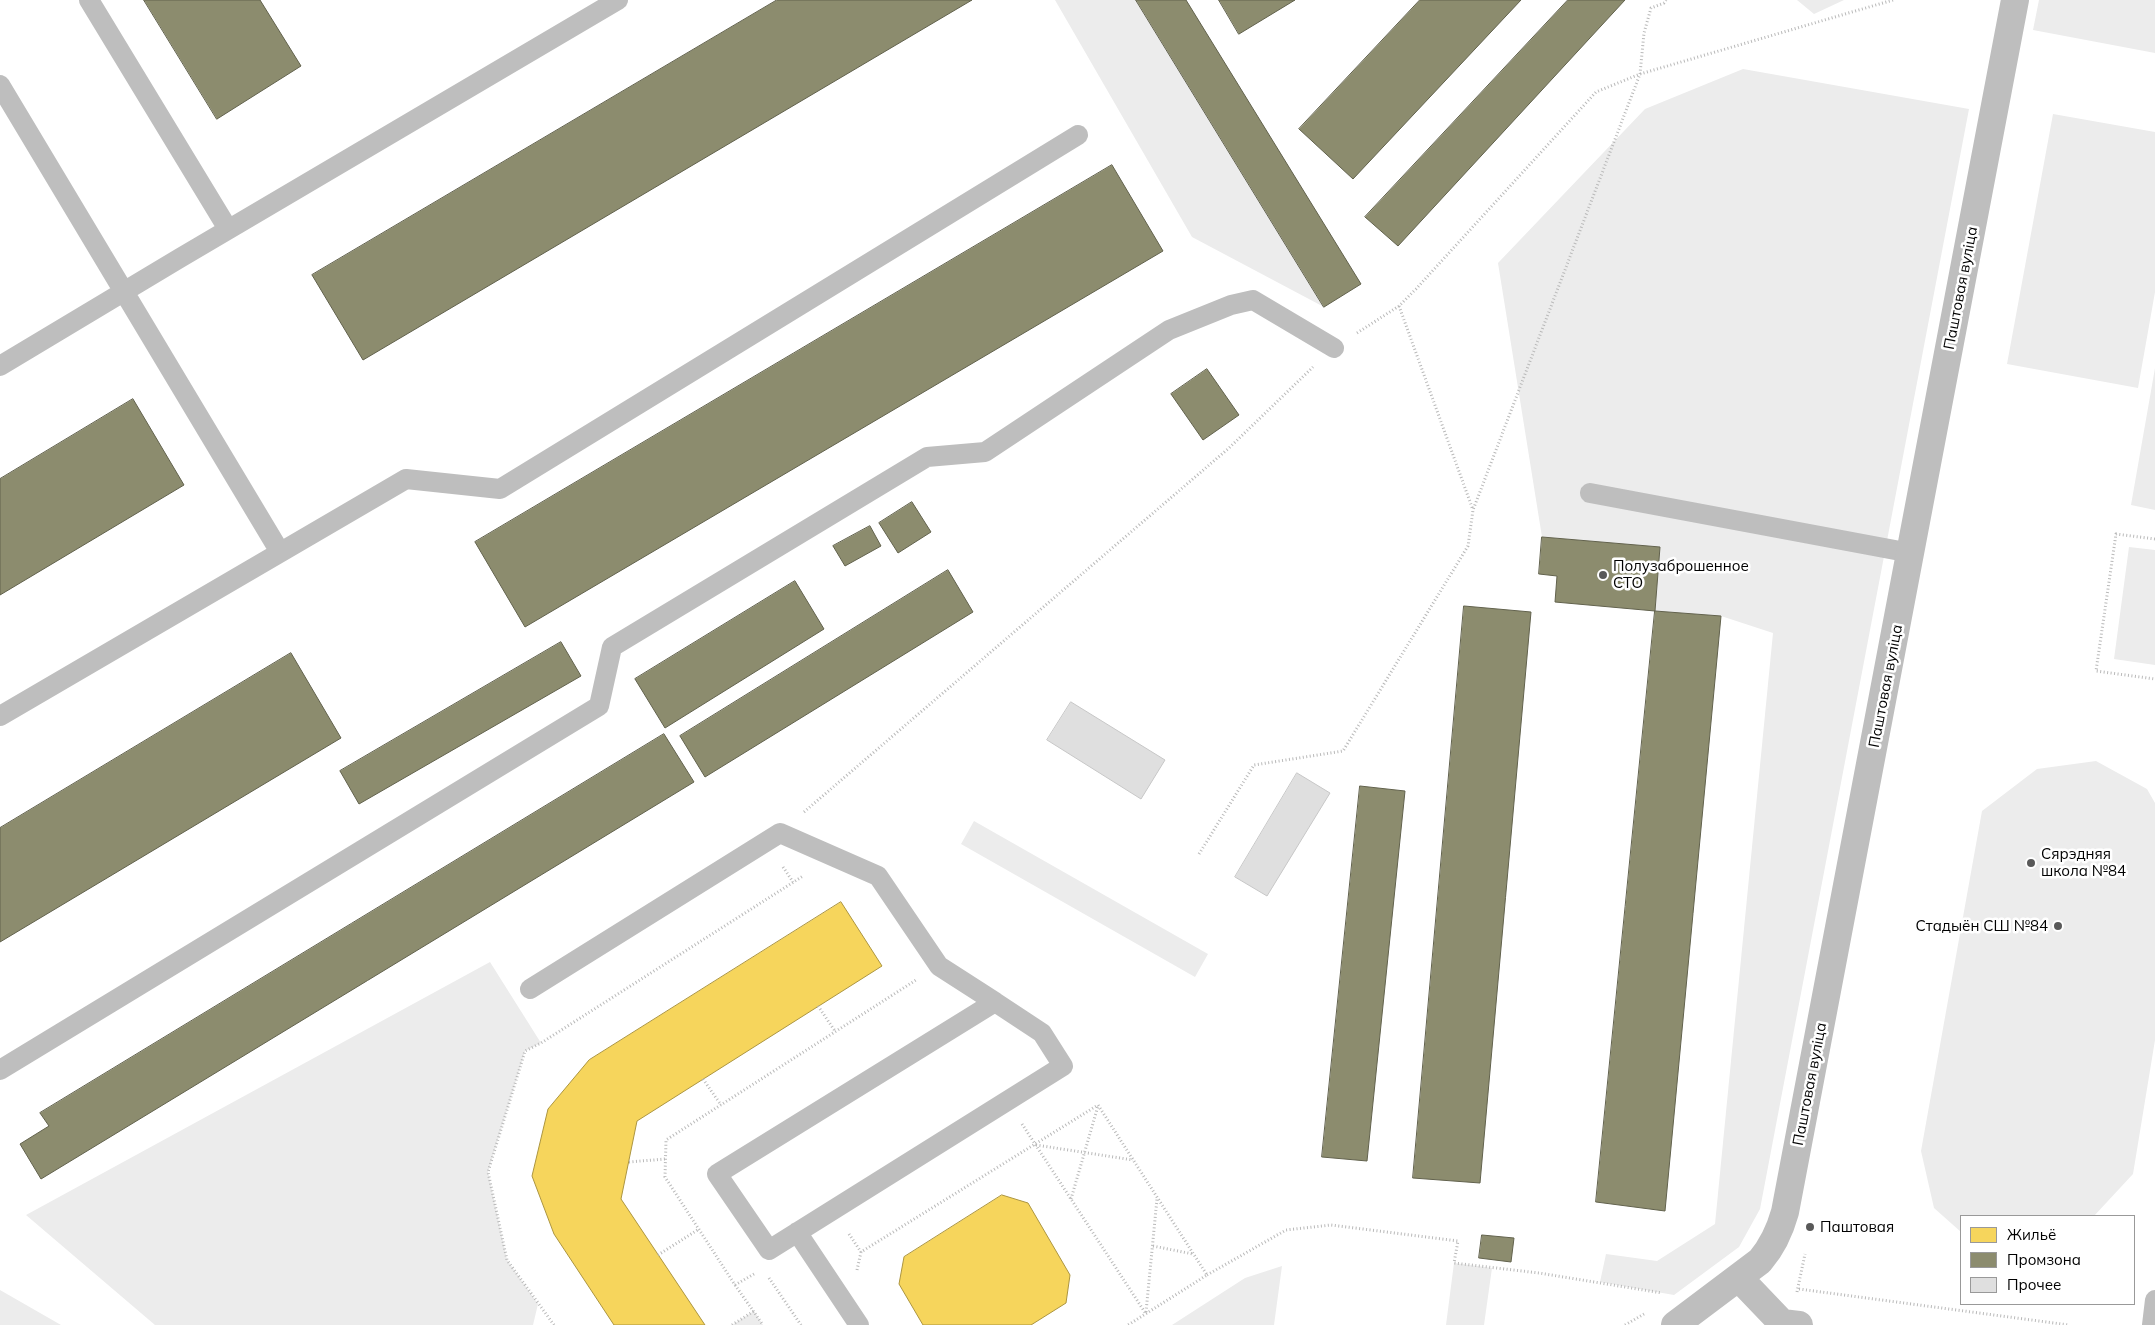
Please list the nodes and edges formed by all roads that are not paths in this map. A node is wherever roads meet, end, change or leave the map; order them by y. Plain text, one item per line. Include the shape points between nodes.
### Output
1 (89, 0) edge
2 (618, 0) edge
3 (2015, 0) edge
4 (0, 85) edge
5 (1078, 135) dead end
6 (228, 230) junction
7 (124, 291) junction
8 (1334, 348) road end
9 (0, 366) edge
10 (1590, 493) dead end
11 (280, 552) junction
12 (1911, 553) junction
13 (0, 716) edge
14 (530, 989) dead end
15 (995, 1002) junction
16 (0, 1070) edge
17 (797, 1232) junction
18 (1739, 1278) junction
19 (2155, 1300) edge
20 (859, 1325) edge
21 (1675, 1325) edge
22 (1799, 1325) edge
23 (2152, 1325) edge

1 - 6 lane
2 - 6 lane
3 - 12 street, Паштовая вуліца
4 - 7 lane
5 - 11 lane via 500,489 406,479
6 - 7 lane
7 - 9 lane
7 - 11 lane
8 - 16 lane via 1253,300 1232,305 1169,330 985,452 927,457 612,647 599,706
10 - 12 lane
11 - 13 lane
12 - 18 street, Паштовая вуліца via 1785,1212 1768,1251
14 - 15 lane via 780,833 878,876 939,966
15 - 17 lane via 1042,1033 1063,1066
15 - 17 lane via 717,1174 768,1250
17 - 20 lane
18 - 21 street, Паштовая вуліца
18 - 22 street via 1782,1323
19 - 23 lane

